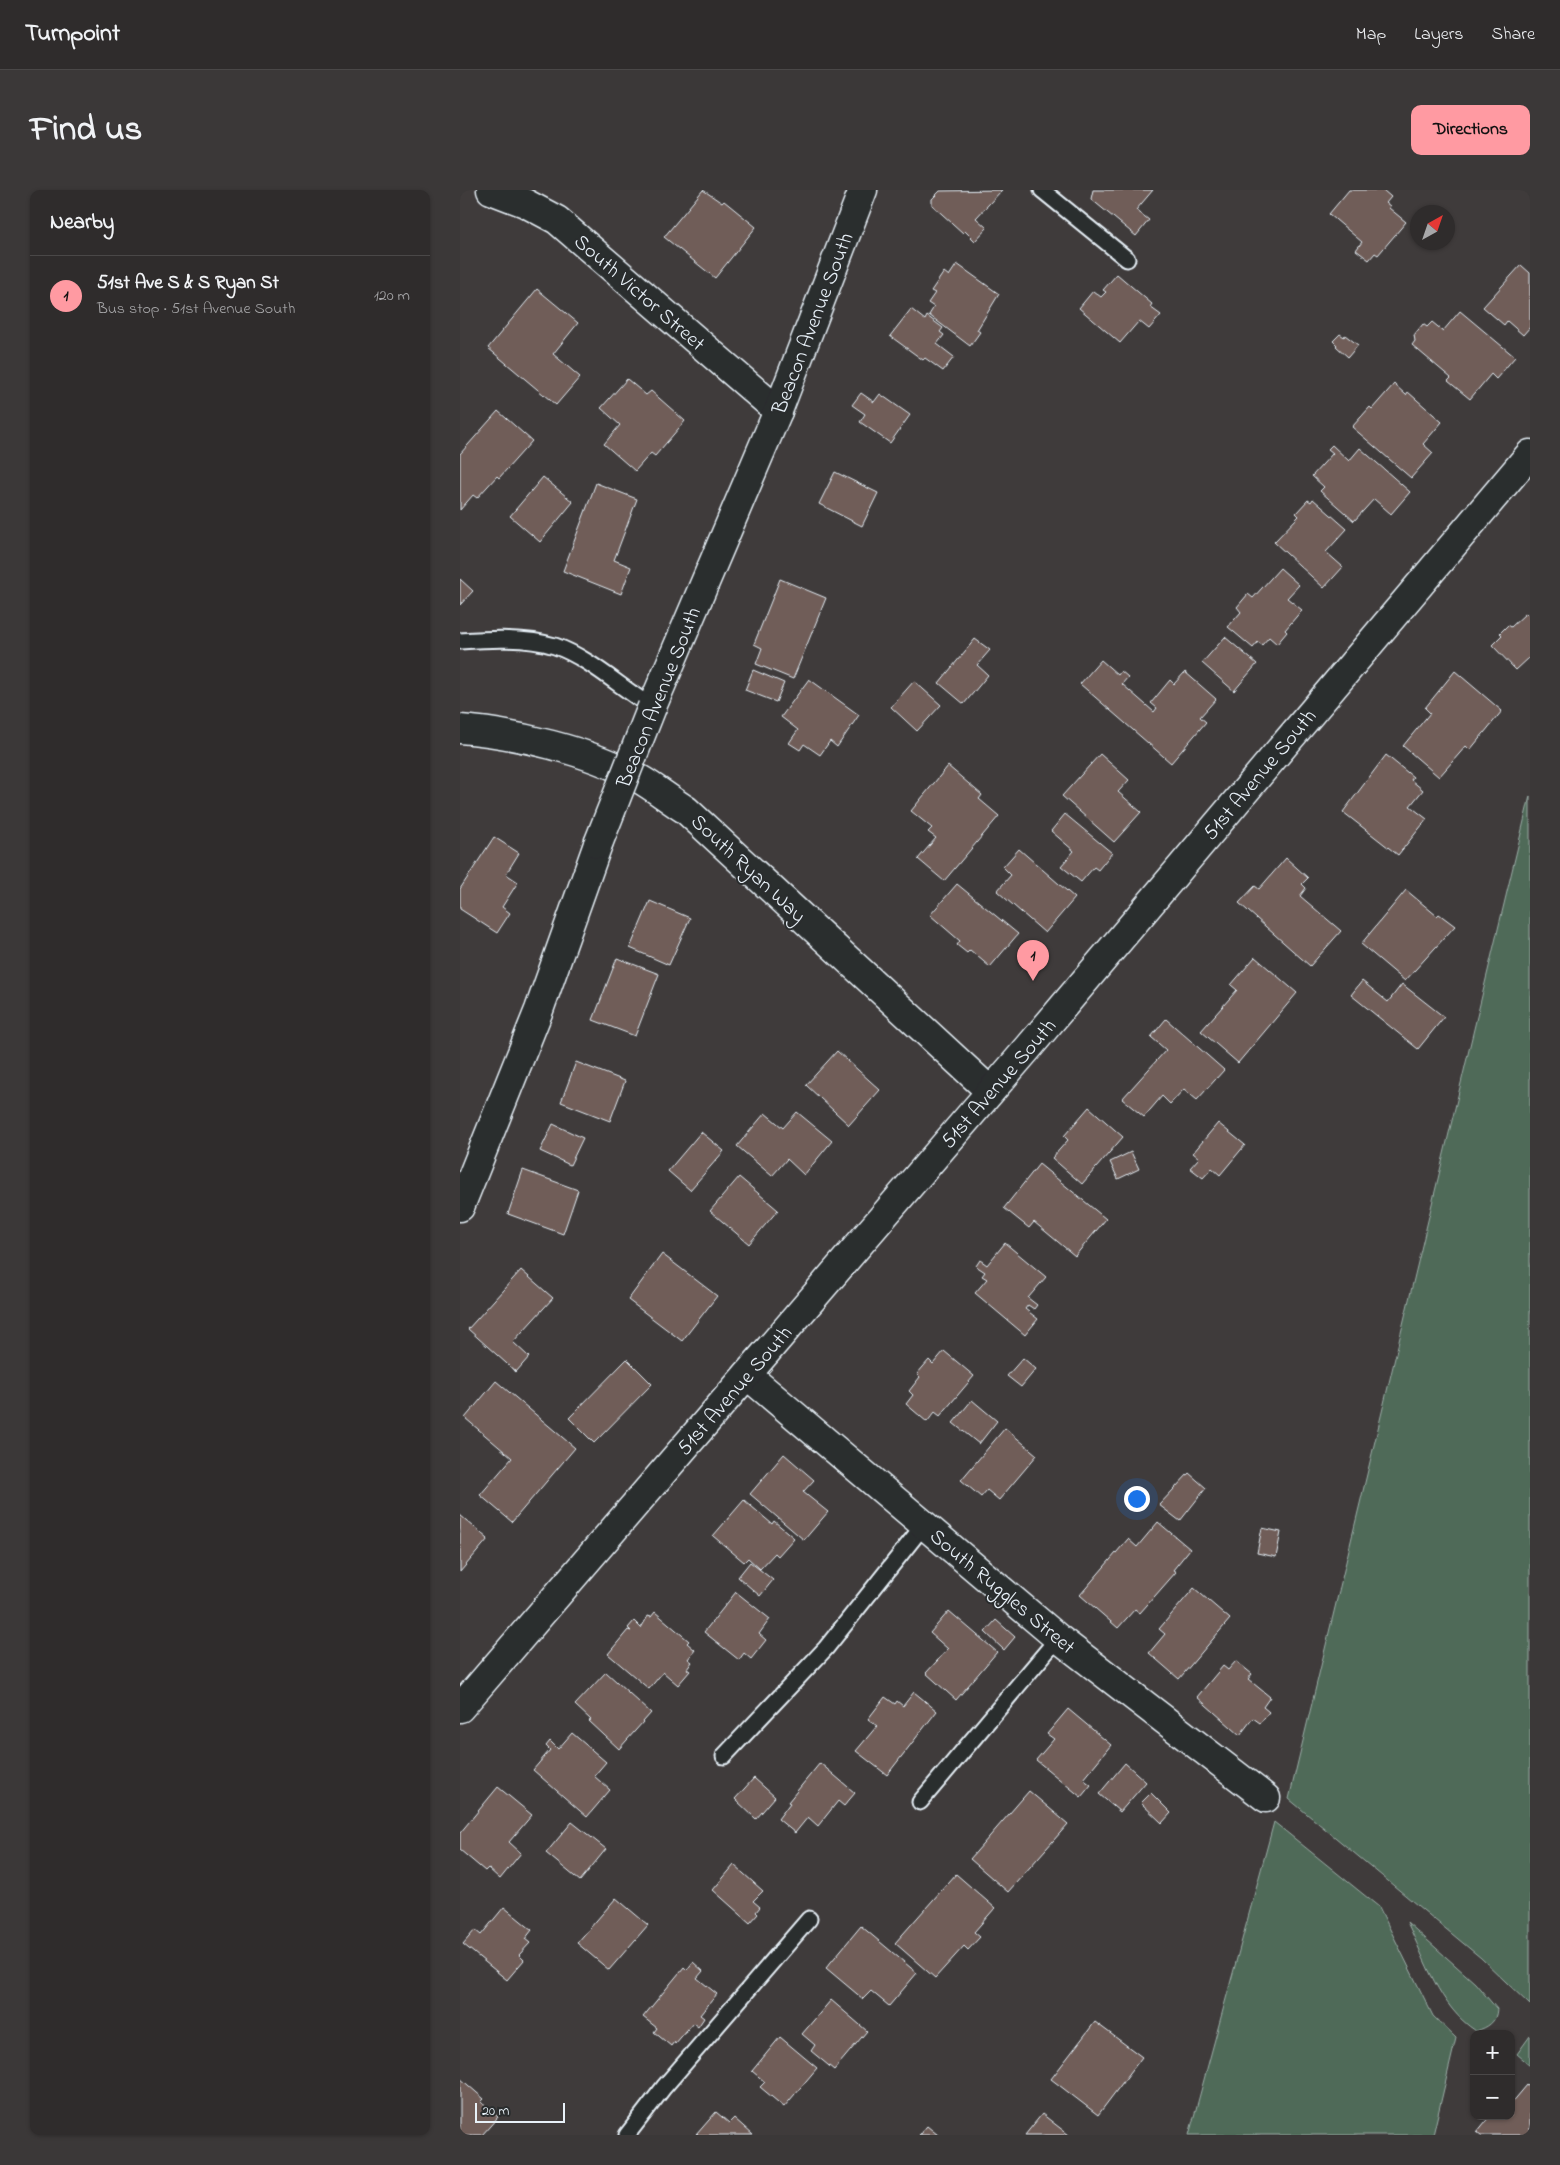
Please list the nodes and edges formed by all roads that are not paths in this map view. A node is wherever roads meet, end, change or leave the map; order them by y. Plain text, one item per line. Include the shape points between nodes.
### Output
1 (491, 190) edge
2 (863, 190) edge
3 (1042, 190) edge
4 (1127, 259) dead end
5 (778, 411) junction
6 (1530, 454) edge
7 (460, 641) edge
8 (652, 707) junction
9 (460, 730) edge
10 (990, 1091) junction
11 (460, 1207) edge
12 (747, 1375) junction
13 (923, 1526) junction
14 (1058, 1638) junction
15 (460, 1708) edge
16 (724, 1756) dead end
17 (1266, 1798) dead end
18 (920, 1802) dead end
19 (810, 1919) dead end
20 (627, 2135) edge

1 - 5 street, South Victor Street via 557,220
2 - 5 street, Beacon Avenue South
3 - 4 lane
5 - 8 street, Beacon Avenue South
6 - 10 street, 51st Avenue South
7 - 8 lane via 535,641 556,647 574,655
8 - 11 street, Beacon Avenue South, bridge via 598,844 539,1010
9 - 10 street, South Ryan Way via 523,739 592,759 637,778 686,810
10 - 12 street, 51st Avenue South
12 - 13 street, South Ruggles Street
12 - 15 street, 51st Avenue South
13 - 14 street, South Ruggles Street
13 - 16 lane via 826,1648
14 - 17 street, South Ruggles Street
14 - 18 lane
19 - 20 lane via 664,2087

